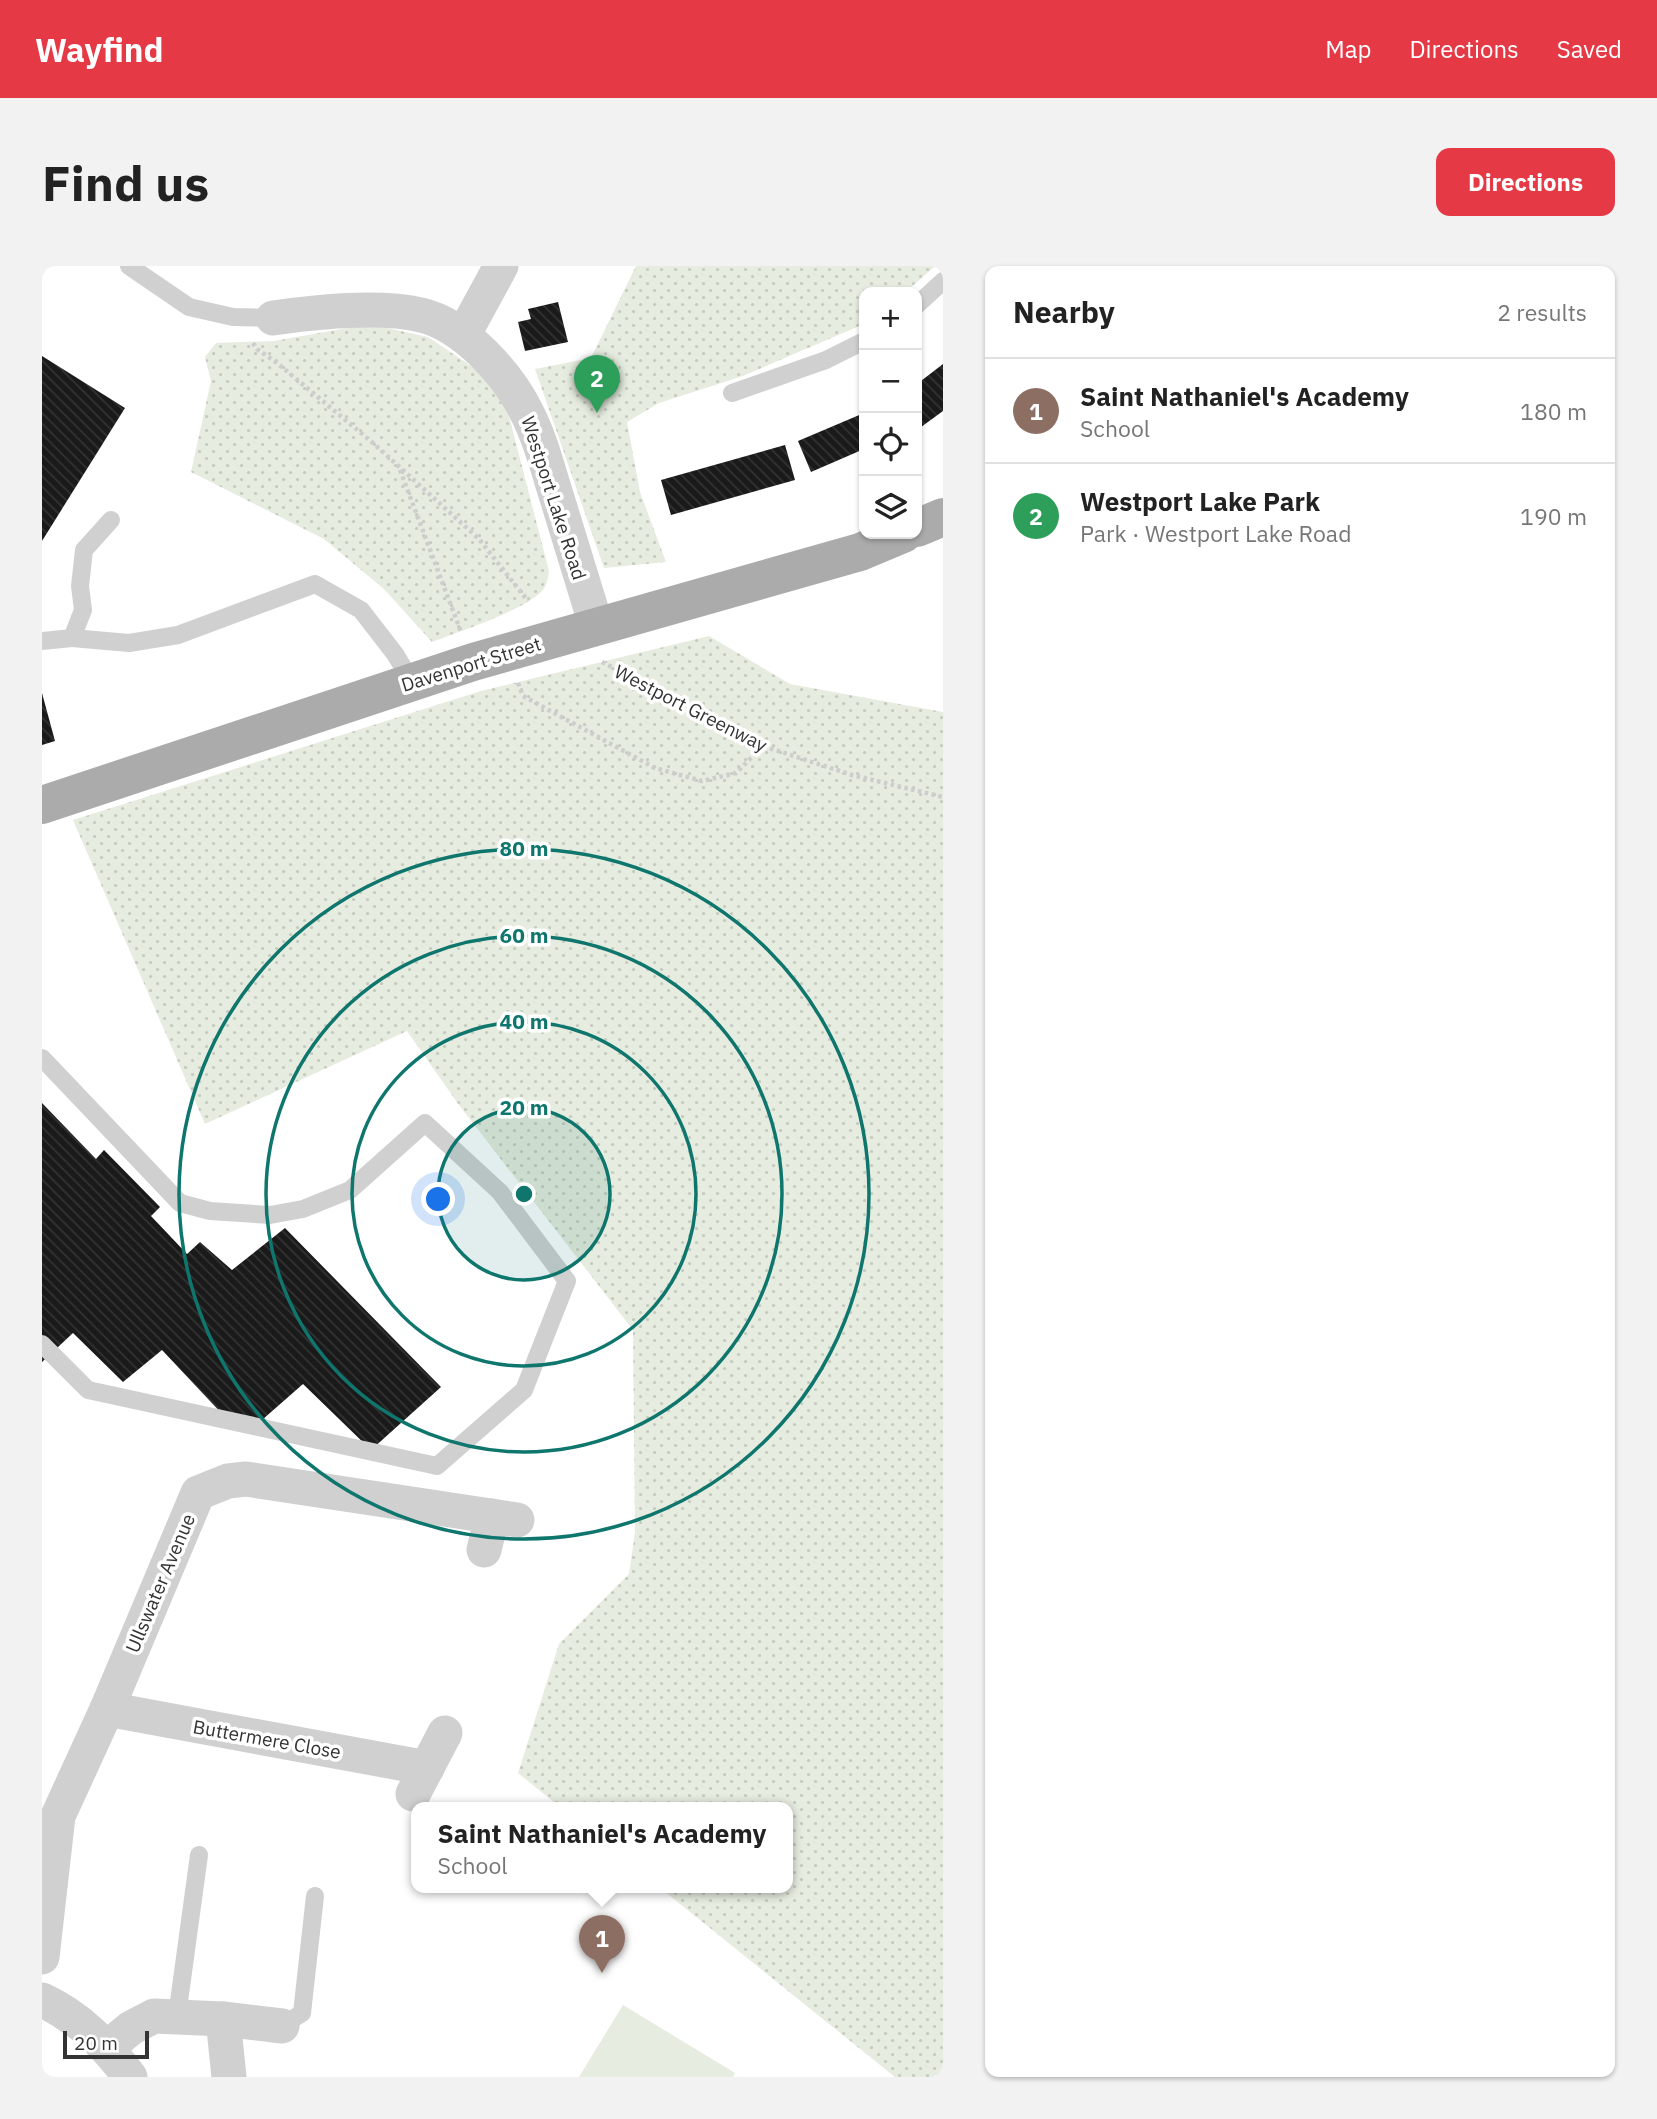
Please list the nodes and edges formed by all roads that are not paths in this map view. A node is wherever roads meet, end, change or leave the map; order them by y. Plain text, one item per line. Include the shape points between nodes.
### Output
1 (129, 266) edge
2 (501, 266) edge
3 (943, 281) edge
4 (922, 300) edge
5 (273, 318) joint
6 (464, 334) junction
7 (859, 344) edge
8 (732, 393) dead end
9 (943, 517) edge
10 (111, 520) dead end
11 (922, 526) edge
12 (891, 539) edge
13 (596, 625) junction
14 (72, 638) junction
15 (42, 640) edge
16 (412, 682) junction
17 (42, 805) edge
18 (42, 1058) edge
19 (42, 1343) edge
20 (484, 1550) dead end
21 (107, 1709) junction
22 (445, 1733) dead end
23 (199, 1855) dead end
24 (315, 1896) dead end
25 (42, 1957) edge
26 (42, 2000) edge
27 (177, 2016) junction
28 (223, 2019) junction
29 (282, 2026) joint
30 (108, 2047) junction
31 (130, 2077) edge
32 (229, 2077) edge

1 - 5 lane via 189,307 233,317
2 - 6 street
3 - 4 lane
5 - 6 street, Westport Lake Road via 317,312 422,315
6 - 13 street, Westport Lake Road via 505,377 527,412
7 - 8 lane
9 - 11 main road
10 - 14 lane via 84,550 83,610
12 - 13 main road, Davenport Street via 860,552
13 - 16 main road, Davenport Street
14 - 15 lane
14 - 16 lane via 129,643 178,635 315,584 362,610
16 - 17 main road, Davenport Street
18 - 19 lane via 180,1203 210,1211 270,1215 303,1209 350,1190 425,1123 500,1192 567,1281 524,1390 437,1466 88,1390
20 - 21 street, Ullswater Avenue via 505,1518 246,1479 198,1493
21 - 22 street, Buttermere Close via 420,1781
21 - 25 street, Ullswater Avenue via 58,1816
23 - 27 lane
24 - 29 lane via 302,2013
26 - 30 street via 62,2009
27 - 28 street
27 - 30 street via 153,2016
28 - 29 street
28 - 32 street
30 - 31 street

